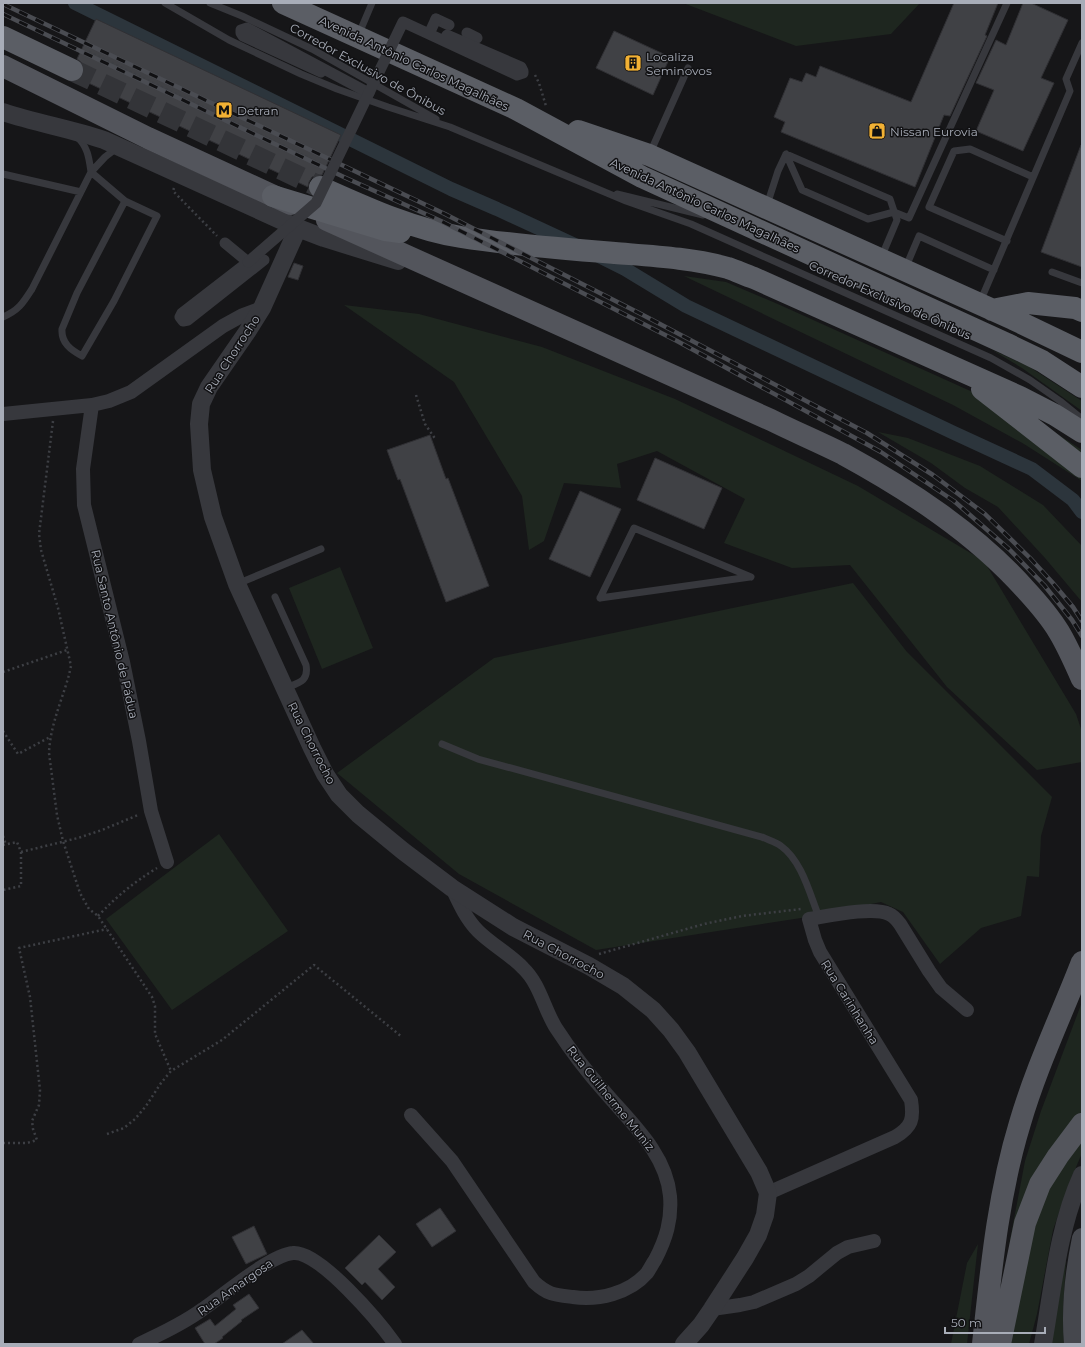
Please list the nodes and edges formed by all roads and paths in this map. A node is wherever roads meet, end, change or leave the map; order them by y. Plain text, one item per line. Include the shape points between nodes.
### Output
1 (165, 3) edge
2 (210, 3) edge
3 (284, 3) edge
4 (372, 3) edge
5 (1007, 3) edge
6 (466, 33) dead end
7 (429, 34) junction
8 (3, 37) edge
9 (357, 37) junction
10 (477, 38) dead end
11 (1082, 44) edge
12 (89, 52) dead end
13 (3, 66) edge
14 (688, 68) dead end
15 (72, 70) tunnel mouth
16 (321, 72) dead end
17 (369, 93) junction
18 (516, 109) junction
19 (3, 112) edge
20 (450, 127) junction
21 (67, 129) junction
22 (120, 146) junction
23 (786, 154) junction
24 (649, 155) junction
25 (91, 172) junction
26 (3, 174) edge
27 (327, 174) junction
28 (1033, 178) junction
29 (588, 186) junction
30 (81, 192) junction
31 (273, 196) junction
32 (125, 201) junction
33 (187, 206) dead end
34 (766, 207) junction
35 (894, 212) junction
36 (748, 226) junction
37 (298, 228) junction
38 (460, 237) junction
39 (1007, 241) junction
40 (225, 243) joint
41 (880, 259) junction
42 (264, 260) dead end
43 (248, 262) junction
44 (904, 270) junction
45 (994, 270) junction
46 (1052, 272) dead end
47 (462, 280) junction
48 (1082, 283) edge
49 (262, 308) junction
50 (1082, 311) edge
51 (997, 312) junction
52 (3, 317) edge
53 (1082, 336) edge
54 (1082, 352) edge
55 (1082, 360) edge
56 (953, 367) junction
57 (1082, 387) edge
58 (416, 395) dead end
59 (92, 405) junction
60 (55, 409) junction
61 (3, 414) edge
62 (1082, 420) edge
63 (1082, 432) edge
64 (436, 440) dead end
65 (1082, 467) edge
66 (321, 549) dead end
67 (237, 584) junction
68 (276, 597) dead end
69 (600, 598) joint
70 (67, 650) junction
71 (3, 672) edge
72 (1082, 679) edge
73 (285, 688) junction
74 (3, 731) edge
75 (51, 736) junction
76 (442, 744) dead end
77 (151, 810) junction
78 (3, 836) edge
79 (63, 841) junction
80 (4, 845) edge
81 (20, 852) junction
82 (167, 862) joint
83 (452, 888) junction
84 (3, 890) edge
85 (817, 912) junction
86 (98, 916) junction
87 (107, 929) junction
88 (578, 960) junction
89 (1082, 962) edge
90 (967, 1010) dead end
91 (402, 1037) dead end
92 (171, 1071) junction
93 (411, 1115) dead end
94 (1082, 1124) edge
95 (107, 1134) dead end
96 (3, 1144) edge
97 (1082, 1175) edge
98 (768, 1194) junction
99 (1082, 1238) edge
100 (874, 1241) dead end
101 (712, 1309) junction
102 (139, 1344) edge
103 (395, 1344) edge
104 (684, 1344) edge
105 (983, 1344) edge
106 (1000, 1344) edge
107 (1043, 1344) edge
108 (1074, 1344) edge

1 - 20 lane, Corredor Exclusivo de Ônibus via 229,40 301,74 337,89
2 - 20 lane, Corredor Exclusivo de Ônibus via 312,48
3 - 9 highway, Avenida Antônio Carlos Magalhães
4 - 9 lane
5 - 35 lane via 910,218
6 - 10 street
7 - 7 street, bridge via 517,75 523,73 521,67 448,30 436,19
7 - 17 street, bridge via 403,22
8 - 15 highway
9 - 18 highway, Avenida Antônio Carlos Magalhães
11 - 28 lane via 1066,79 1070,91
12 - 27 path
13 - 31 main road
14 - 24 lane
16 - 17 street via 243,36 241,30 246,28
17 - 27 street, bridge
18 - 24 highway
18 - 36 highway, Avenida Antônio Carlos Magalhães via 642,177
19 - 21 street
20 - 29 lane, Corredor Exclusivo de Ônibus
21 - 22 street
21 - 25 lane via 87,149
22 - 25 lane
22 - 37 street
23 - 34 lane
23 - 35 lane via 890,199
23 - 35 lane via 802,190 868,219
24 - 34 highway
25 - 30 lane
25 - 32 lane
26 - 30 lane
27 - 38 highway via 360,205 418,226
27 - 43 street, bridge via 316,203
28 - 39 lane
28 - 39 lane via 970,149 954,151 929,207
29 - 36 lane, Corredor Exclusivo de Ônibus
29 - 62 lane, Corredor Exclusivo de Ônibus via 691,224 991,358 1030,380
30 - 52 lane via 32,289 15,312
31 - 38 highway via 385,230
31 - 47 main road
32 - 32 lane via 77,293 62,329 61,334 67,346 82,356 114,301 157,216
33 - 40 path
34 - 41 highway
35 - 41 lane via 897,220
36 - 57 highway, Avenida Antônio Carlos Magalhães via 1007,344 1042,361
37 - 47 street
37 - 49 street, Rua Chorrocho
38 - 56 highway via 667,257 728,268
39 - 45 lane
40 - 43 street
41 - 44 highway
42 - 43 street via 188,320 181,319 182,313
44 - 45 lane via 919,236
44 - 51 highway
45 - 51 lane
46 - 48 lane
47 - 72 main road via 843,454 906,491 948,520 1011,573 1059,632
49 - 59 street via 223,326 131,392
49 - 67 street, Rua Chorrocho via 210,387 201,404 199,424 202,470 213,517
50 - 51 highway via 1028,303
51 - 53 highway
51 - 54 highway
51 - 55 highway
56 - 63 highway via 1020,397
56 - 65 highway
58 - 64 path via 425,424
59 - 60 street
59 - 77 street, Rua Santo Antônio de Pádua via 83,469 84,505 123,662
60 - 61 street
60 - 70 path via 39,541
66 - 67 lane
67 - 73 street, Rua Chorrocho
68 - 73 lane via 307,672 302,682
69 - 69 lane via 634,528 751,577 721,581
70 - 71 path
70 - 75 path via 70,670
73 - 83 street, Rua Chorrocho via 325,774 339,795 380,833
74 - 75 path via 18,754
75 - 79 path via 49,753
76 - 85 lane via 478,759 762,837 781,846 792,856 800,869
77 - 79 path via 102,830
77 - 82 street, Rua Santo Antônio de Pádua
78 - 80 path
79 - 81 path
79 - 86 path via 80,893 89,909
80 - 81 path via 17,842
81 - 84 path via 21,886
82 - 86 path via 131,885
83 - 88 street, Rua Chorrocho via 513,927
83 - 93 street, Rua Guilherme Muniz via 467,918 478,931 523,968 533,980 555,1027 577,1058 651,1146 663,1166 668,1181 670,1221 664,1244 648,1272 634,1284 596,1298 554,1295 543,1291 534,1282 452,1161
85 - 88 path via 742,916 704,924
85 - 90 street via 873,910 895,917 941,988
85 - 98 street, Rua Carinhanha via 809,919 820,952 911,1100 912,1117 906,1131 895,1137
86 - 87 path
87 - 92 path via 152,997 155,1006 155,1034
87 - 96 path via 19,948 30,997 40,1090 39,1105 32,1121 37,1140
88 - 98 street, Rua Chorrocho via 623,986 653,1010 671,1030 687,1052 759,1172
89 - 105 main road via 1037,1075 1008,1168 994,1242
91 - 92 path via 314,966 222,1040
92 - 95 path via 135,1119 124,1128
94 - 106 main road via 1040,1184 1025,1223
97 - 107 street via 1067,1217 1057,1258
98 - 101 street via 758,1235
99 - 108 main road via 1074,1302
100 - 101 street via 848,1247 810,1276 754,1302
101 - 104 street
102 - 103 street, Rua Amargosa via 202,1310 268,1263 294,1252 306,1255 325,1268 351,1293

